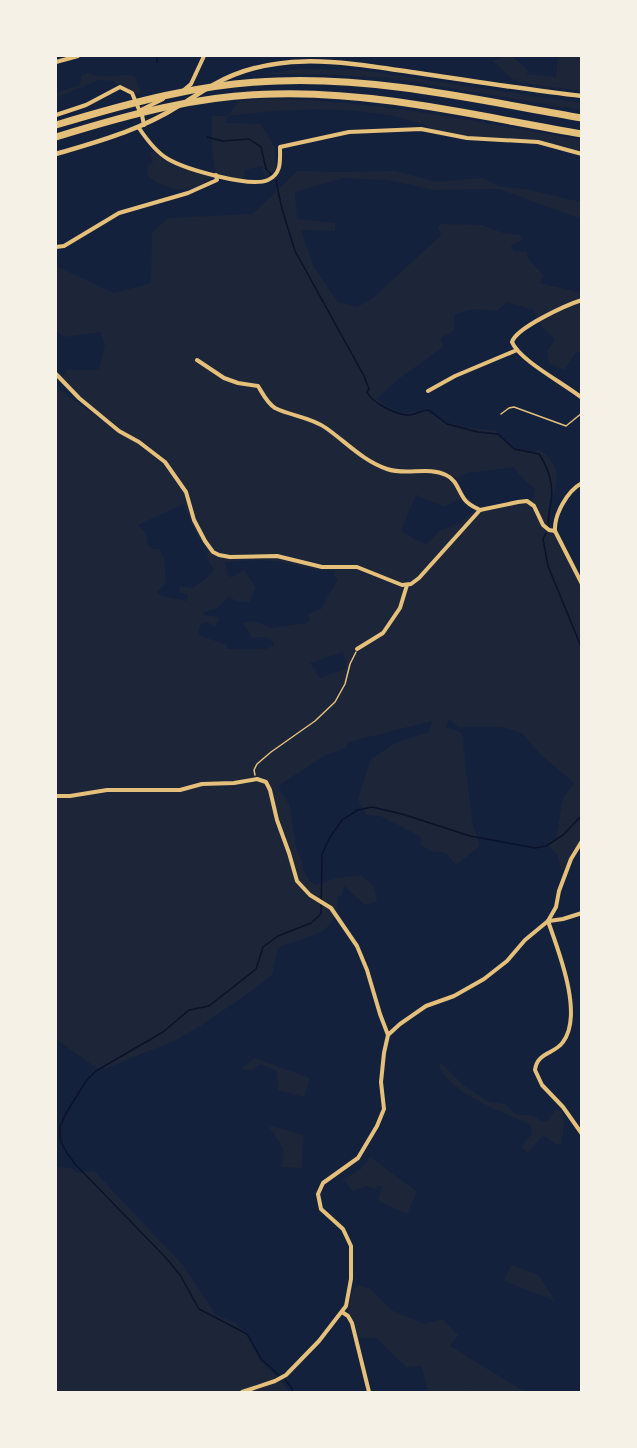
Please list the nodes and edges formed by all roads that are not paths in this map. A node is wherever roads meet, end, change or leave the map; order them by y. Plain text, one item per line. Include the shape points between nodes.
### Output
1 (78, 56) edge
2 (204, 56) edge
3 (56, 62) edge
4 (582, 96) edge
5 (140, 112) junction
6 (56, 115) edge
7 (582, 118) edge
8 (56, 125) edge
9 (142, 127) junction
10 (582, 134) edge
11 (56, 137) edge
12 (56, 154) edge
13 (582, 154) edge
14 (216, 175) junction
15 (56, 248) edge
16 (582, 300) edge
17 (517, 350) junction
18 (197, 360) dead end
19 (56, 375) edge
20 (428, 392) dead end
21 (582, 398) edge
22 (582, 413) edge
23 (501, 414) dead end
24 (582, 483) edge
25 (480, 510) junction
26 (555, 531) junction
27 (582, 584) edge
28 (407, 585) junction
29 (357, 649) road end
30 (56, 796) edge
31 (582, 841) edge
32 (582, 913) edge
33 (548, 921) junction
34 (388, 1035) junction
35 (582, 1134) edge
36 (342, 1312) junction
37 (242, 1392) edge
38 (369, 1392) edge

1 - 3 street
2 - 5 street via 189,86
4 - 9 street via 354,64 304,61 241,71
5 - 6 street via 132,93 120,87
5 - 9 street
7 - 8 highway via 436,93 311,81 248,82 180,92
9 - 12 street
9 - 14 street via 166,159
10 - 11 highway via 352,97 284,94 221,98 161,108
13 - 14 street via 538,142 467,138 421,129 349,132 280,147 280,165 268,180 245,182
14 - 15 street via 217,180 200,189 119,213
16 - 17 street via 554,311 515,335 512,342
17 - 20 street
17 - 21 street
18 - 25 street via 225,378 258,386 274,408 316,422 354,451 388,470 445,474 454,480 469,505
19 - 28 street via 119,432 165,462 183,485 199,530 213,552 230,557 277,556 330,569 357,567
22 - 23 lane via 566,426 514,407
24 - 26 street via 560,510
25 - 26 street via 527,501 534,506 543,525
25 - 28 street via 419,578
26 - 27 street
28 - 29 street via 400,608 383,633
30 - 34 street via 107,790 180,790 257,779 266,782 297,881 331,908 357,946
31 - 33 street
32 - 33 street
33 - 34 street via 484,979 426,1006
33 - 35 street via 566,973 570,1018 562,1045 541,1057 535,1070 538,1080
34 - 36 street via 381,1082 384,1109 377,1126 358,1158 323,1183 318,1194 321,1209 343,1229 351,1246 351,1279
36 - 37 street via 286,1375
36 - 38 street via 352,1323

